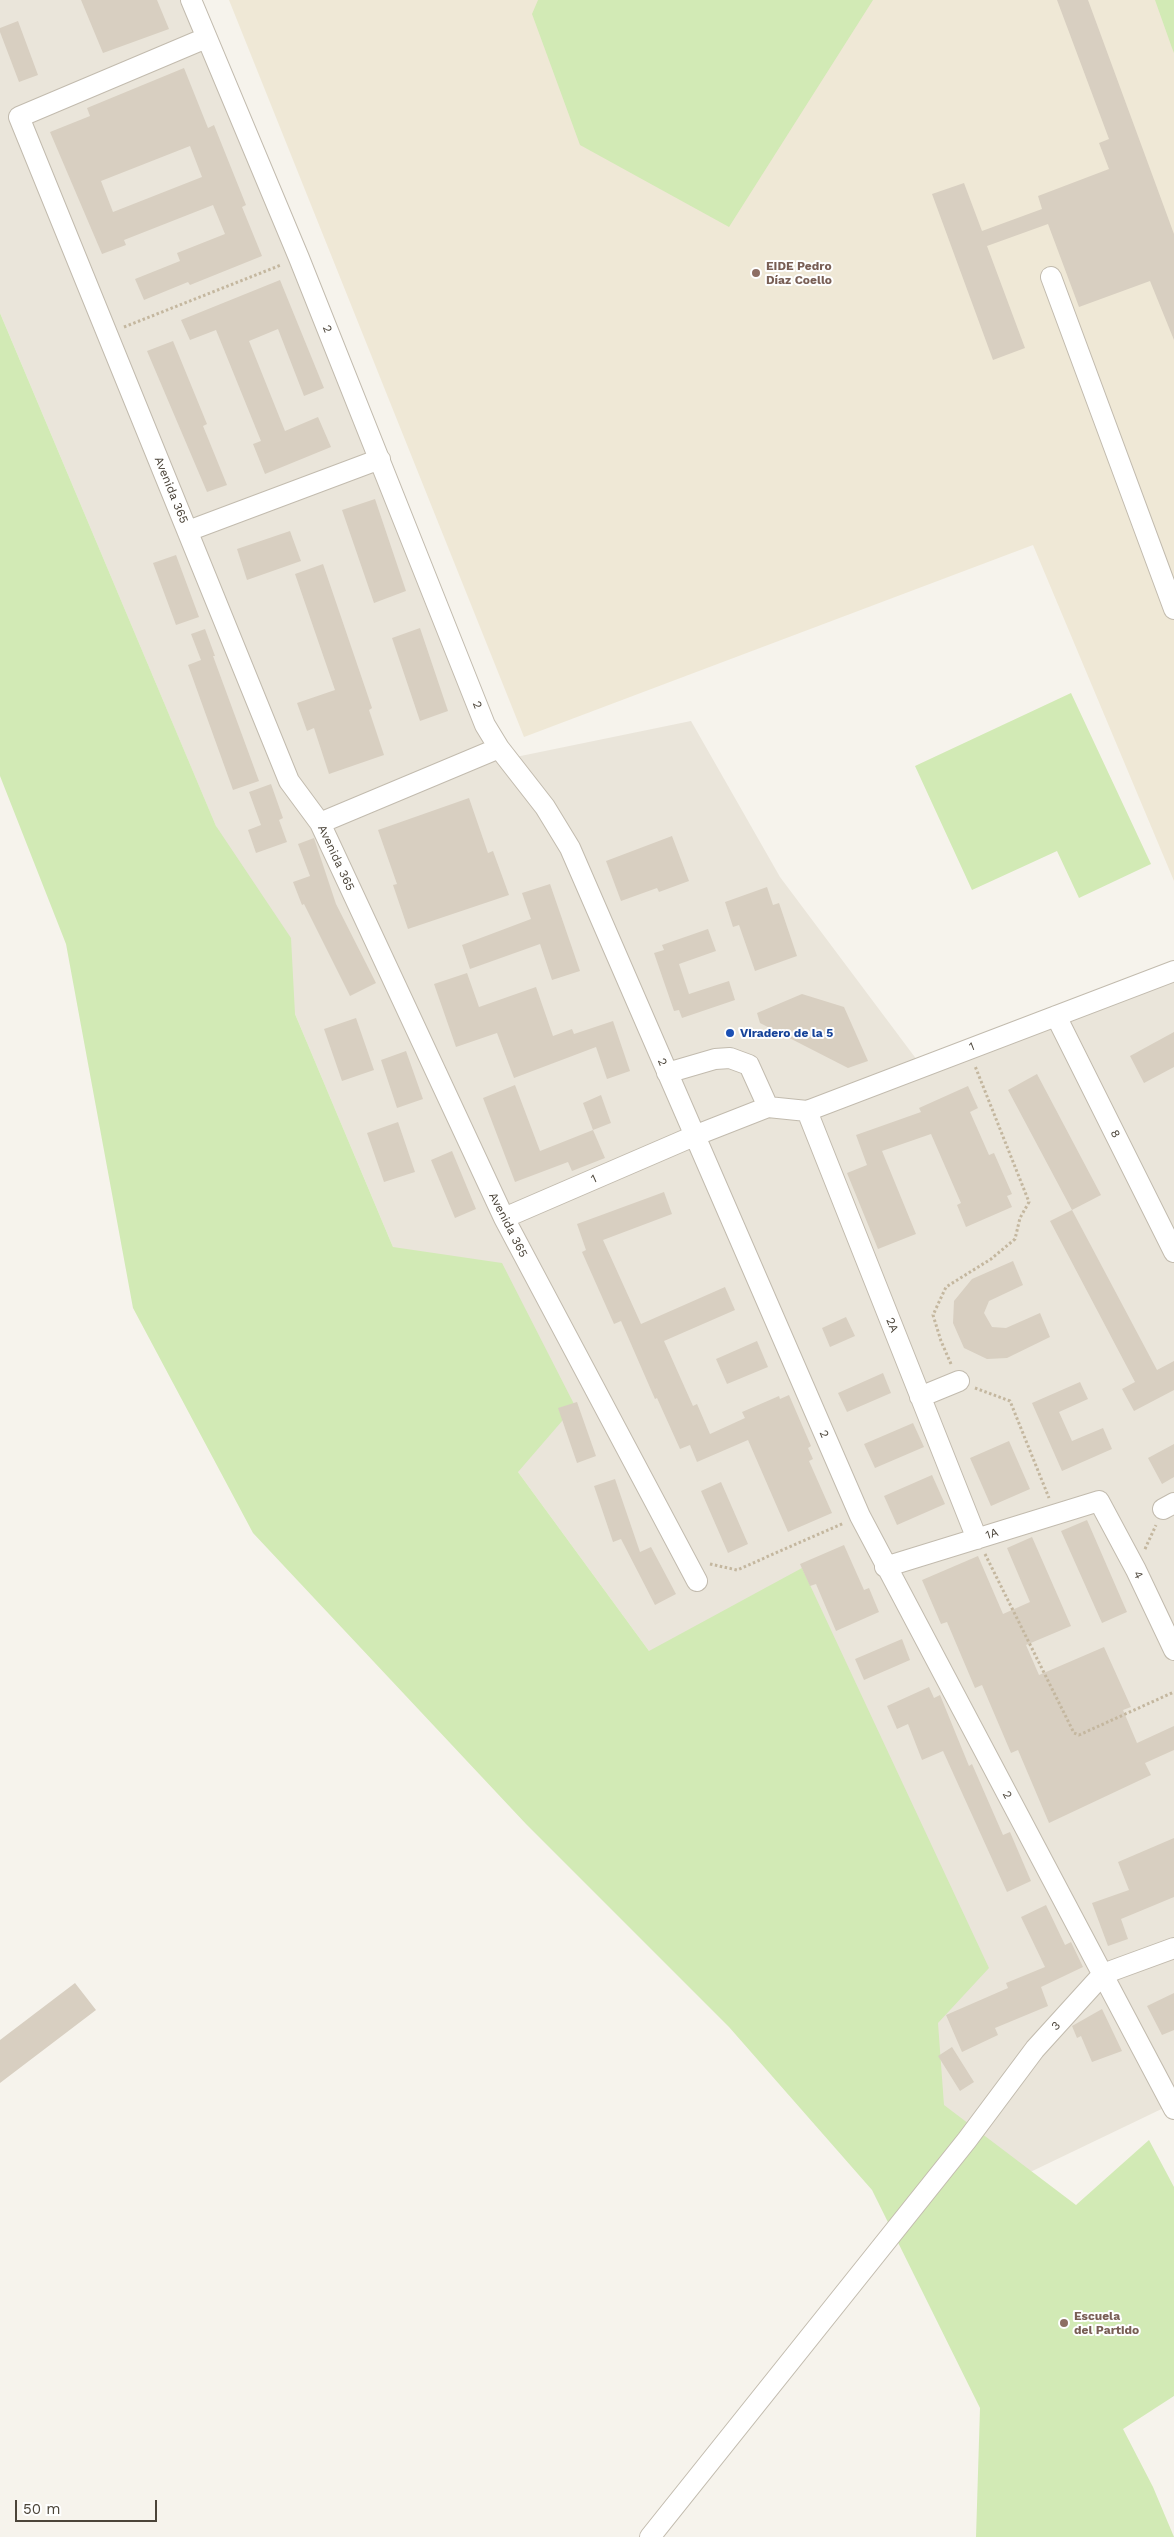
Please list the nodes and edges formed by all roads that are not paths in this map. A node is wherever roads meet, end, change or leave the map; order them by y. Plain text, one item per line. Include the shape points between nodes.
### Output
1 (191, 0) edge
2 (206, 38) junction
3 (1052, 277) dead end
4 (380, 459) junction
5 (188, 531) junction
6 (1174, 609) edge
7 (499, 748) junction
8 (320, 823) junction
9 (1174, 970) edge
10 (1056, 1016) junction
11 (667, 1073) junction
12 (768, 1107) junction
13 (807, 1111) junction
14 (694, 1136) junction
15 (504, 1218) junction
16 (1174, 1252) edge
17 (959, 1381) road end
18 (920, 1397) junction
19 (1099, 1501) joint
20 (977, 1539) junction
21 (885, 1566) junction
22 (697, 1582) dead end
23 (1174, 1650) edge
24 (1174, 1948) edge
25 (1103, 1974) junction
26 (1174, 2109) edge
27 (650, 2537) edge

1 - 2 street, 2
2 - 4 street, 2
2 - 5 street, Avenida 365 via 18,117
3 - 6 street
4 - 5 street
4 - 7 street, 2 via 485,725
5 - 8 street, Avenida 365 via 289,781
7 - 8 street
7 - 11 street, 2 via 545,807 570,848
8 - 15 street, Avenida 365
9 - 10 street, 1
10 - 13 street, 1
10 - 16 street, 8
11 - 12 street via 715,1059 730,1058 749,1065
11 - 14 street, 2
12 - 13 street, 1
12 - 14 street, 1
13 - 18 street, 2A
14 - 15 street, 1
14 - 21 street, 2 via 860,1516
15 - 22 street, Avenida 365
17 - 18 street
18 - 20 street, 2A
19 - 20 street, 1A
19 - 23 street, 4
20 - 21 street, 1A
21 - 25 street, 2
24 - 25 street, 3
25 - 26 street, 2
25 - 27 street, 3 via 1035,2048 967,2140

